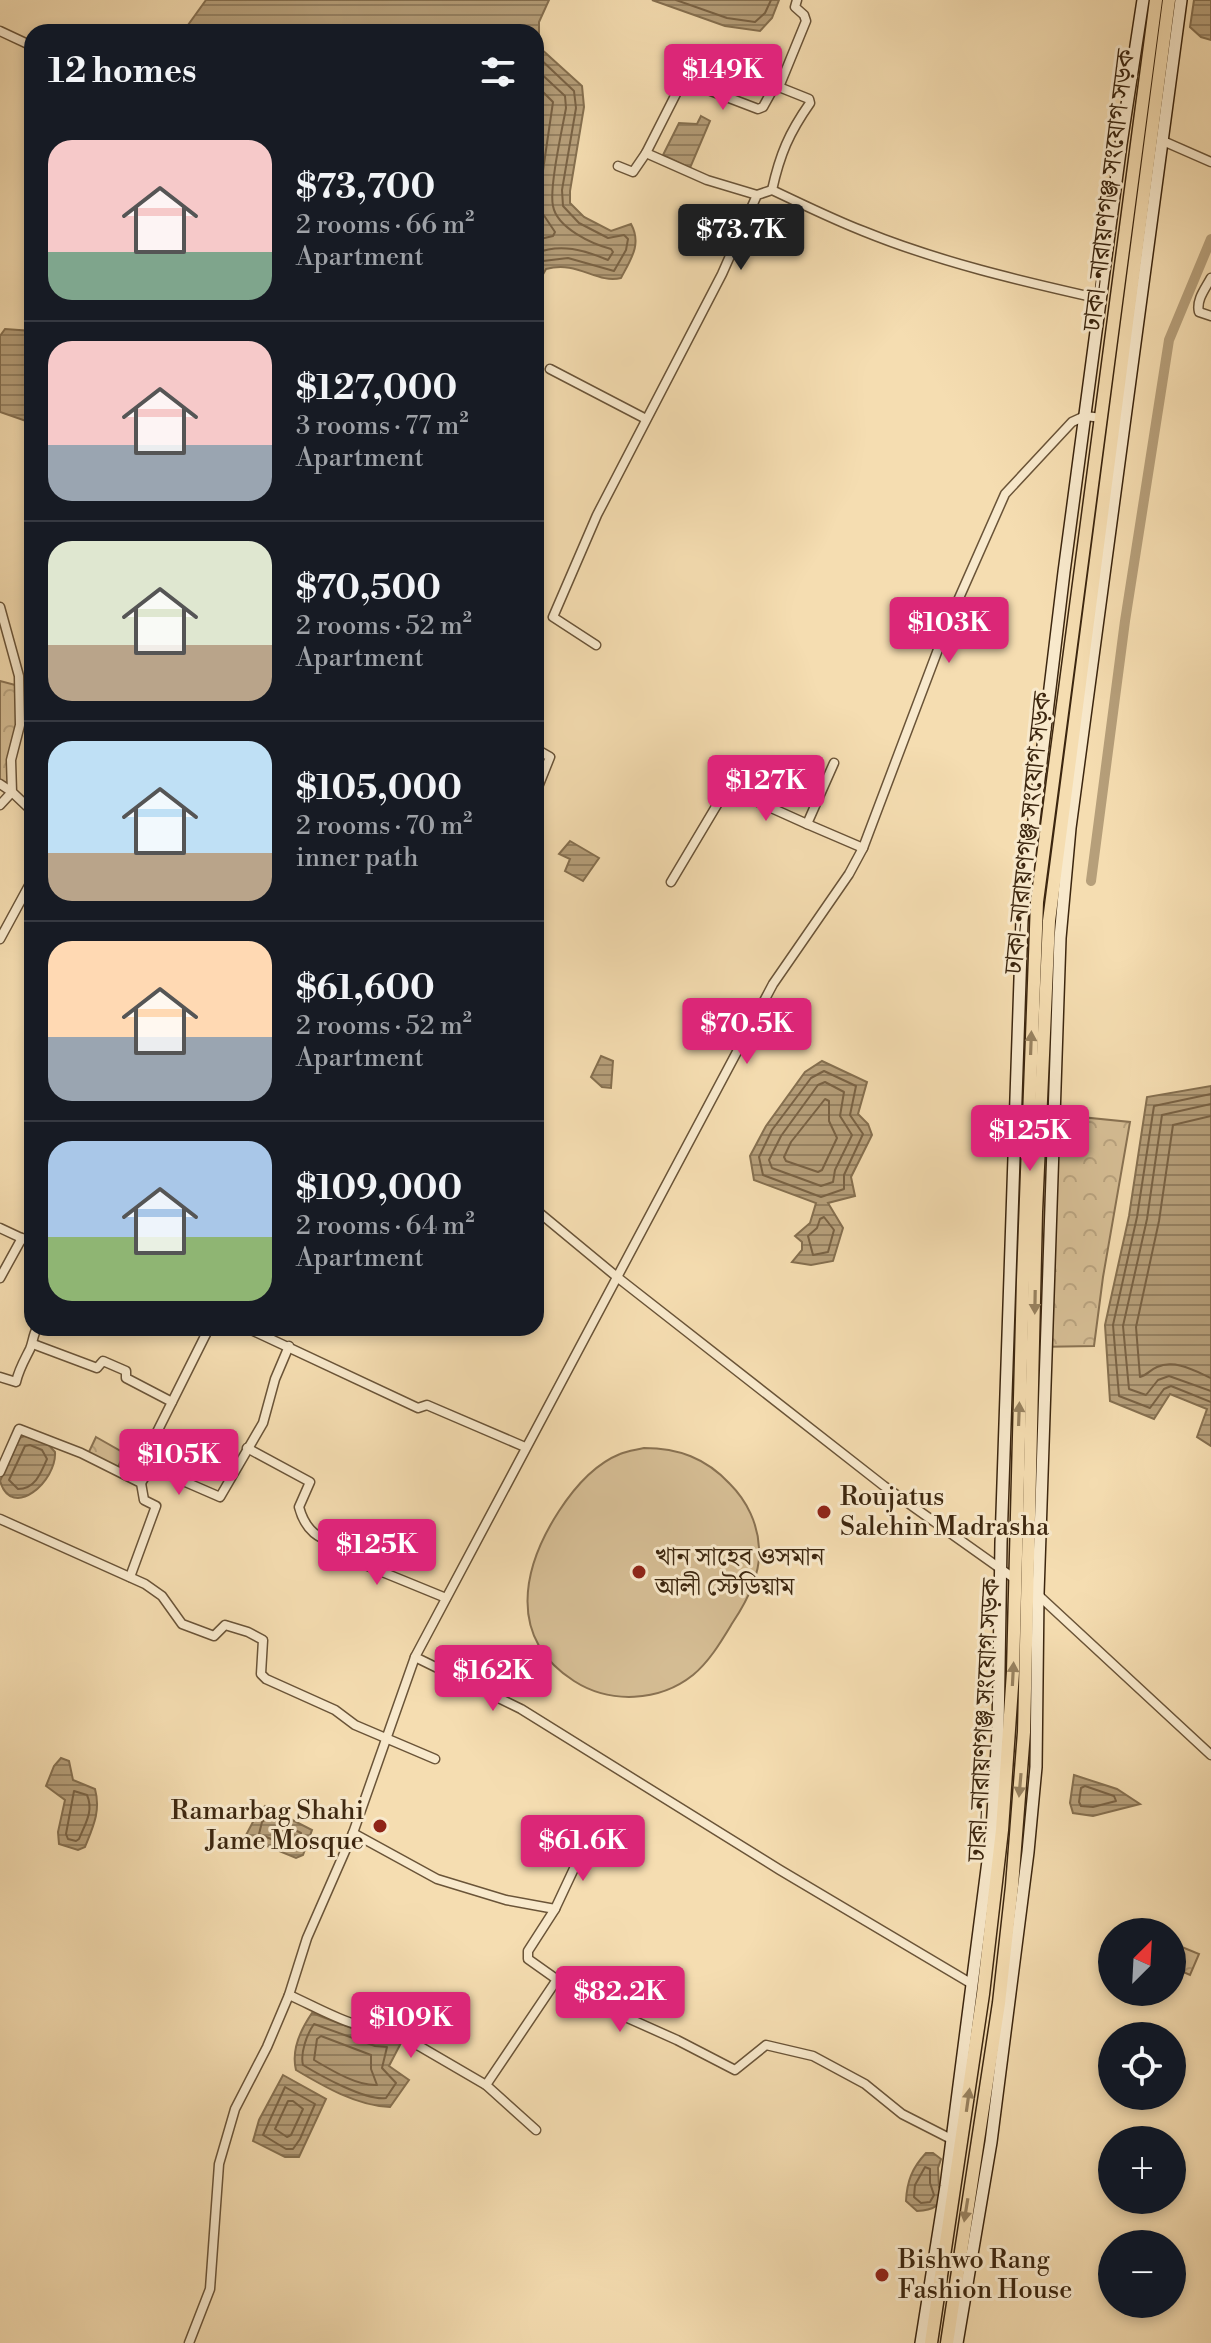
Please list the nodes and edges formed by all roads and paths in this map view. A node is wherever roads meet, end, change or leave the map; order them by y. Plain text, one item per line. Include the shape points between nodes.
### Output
1 (797, 0) edge
2 (1143, 0) edge
3 (1156, 0) edge
4 (1169, 0) edge
5 (1181, 0) edge
6 (0, 31) edge
7 (24, 42) edge
8 (779, 87) junction
9 (1163, 141) junction
10 (646, 153) junction
11 (1211, 162) edge
12 (618, 166) dead end
13 (772, 190) junction
14 (757, 195) junction
15 (1211, 278) edge
16 (1101, 299) junction
17 (1211, 316) edge
18 (550, 369) dead end
19 (1085, 416) junction
20 (1102, 418) junction
21 (646, 419) junction
22 (0, 607) edge
23 (596, 645) dead end
24 (544, 754) edge
25 (834, 763) dead end
26 (544, 772) edge
27 (0, 784) edge
28 (12, 792) junction
29 (24, 803) edge
30 (0, 805) edge
31 (807, 824) junction
32 (863, 848) junction
33 (671, 882) dead end
34 (24, 895) edge
35 (0, 939) edge
36 (544, 1217) edge
37 (0, 1228) edge
38 (22, 1238) joint
39 (617, 1277) junction
40 (0, 1278) edge
41 (33, 1336) edge
42 (205, 1336) edge
43 (267, 1336) edge
44 (33, 1344) junction
45 (289, 1346) junction
46 (0, 1377) edge
47 (172, 1402) junction
48 (525, 1447) junction
49 (247, 1448) junction
50 (151, 1467) junction
51 (0, 1472) edge
52 (141, 1483) junction
53 (0, 1519) edge
54 (1000, 1569) junction
55 (130, 1577) junction
56 (1015, 1579) junction
57 (1034, 1592) junction
58 (446, 1598) junction
59 (415, 1657) junction
60 (386, 1739) junction
61 (1211, 1755) edge
62 (435, 1759) dead end
63 (353, 1833) junction
64 (586, 1843) dead end
65 (555, 1909) junction
66 (556, 1981) junction
67 (972, 1984) junction
68 (289, 1995) junction
69 (486, 2085) junction
70 (536, 2130) dead end
71 (956, 2141) junction
72 (189, 2343) edge
73 (921, 2343) edge
74 (931, 2343) edge
75 (947, 2343) edge
76 (957, 2343) edge

1 - 8 street via 795,7 806,21
2 - 16 street
3 - 20 main road, ঢাকা-নারায়ণগঞ্জ সংযোগ সড়ক
4 -> 57 main road, ঢাকা-নারায়ণগঞ্জ সংযোগ সড়ক via 1049,921 1036,1212
5 - 9 street
6 - 7 street
8 - 10 street via 758,109 681,84
8 - 13 street via 811,101 790,132
9 - 11 street
9 - 57 street via 1072,812 1060,938
10 - 12 street via 633,172
10 - 14 street
13 - 14 street
13 - 16 street via 910,249
14 - 21 street
15 - 17 street via 1197,309
16 - 19 street
18 - 21 street
19 - 20 street
19 - 32 street via 1072,422 1005,494 948,623
19 - 54 street via 1022,920
56 -> 20 main road, ঢাকা-নারায়ণগঞ্জ সংযোগ সড়ক via 1037,902
21 - 23 street via 553,617
22 - 28 street via 19,676
24 - 26 street via 550,757
25 - 31 street
27 - 28 street
28 - 29 street
28 - 30 street
31 - 32 street
31 - 33 street via 727,788
32 - 39 street via 773,984
34 - 35 street
36 - 39 street
37 - 38 street
38 - 40 street
39 - 48 street
39 - 54 street via 884,1486
41 - 44 street
42 - 47 street
43 - 45 street
44 - 46 street via 16,1382
44 - 47 street via 97,1368 103,1361 115,1366 126,1371 126,1378
45 - 48 street via 418,1408 427,1405
45 - 49 street via 263,1423
47 - 50 street via 156,1434
48 - 58 street
49 - 50 street via 220,1497
49 - 58 street via 310,1482 299,1507 304,1525 321,1538 350,1551 348,1558
50 - 52 street
51 - 52 street via 19,1429
52 - 55 street via 144,1500 156,1506
53 - 55 street
54 - 56 street
54 - 67 street via 992,1830
55 - 60 street via 162,1596 182,1624 214,1636 225,1625 263,1640 261,1674 266,1679
71 -> 56 main road, ঢাকা-নারায়ণগঞ্জ সংযোগ সড়ক via 983,1994 1002,1830
57 - 61 street
57 -> 75 main road, ঢাকা-নারায়ণগঞ্জ সংযোগ সড়ক via 999,2003
57 - 76 street via 1036,1767 1028,1852 991,2142
58 - 59 street
59 - 60 street
59 - 67 street via 521,1709
60 - 62 street
60 - 63 street
63 - 65 street via 437,1879
63 - 68 street via 307,1938
64 - 65 street
65 - 66 street via 526,1955
66 - 69 street
66 - 71 street via 735,2070 766,2045 813,2056 865,2084 902,2114
67 - 71 street
68 - 69 street via 353,2024 390,2029
68 - 72 street via 235,2109 219,2164 210,2289
69 - 70 street
71 - 73 street
71 - 74 main road, ঢাকা-নারায়ণগঞ্জ সংযোগ সড়ক

